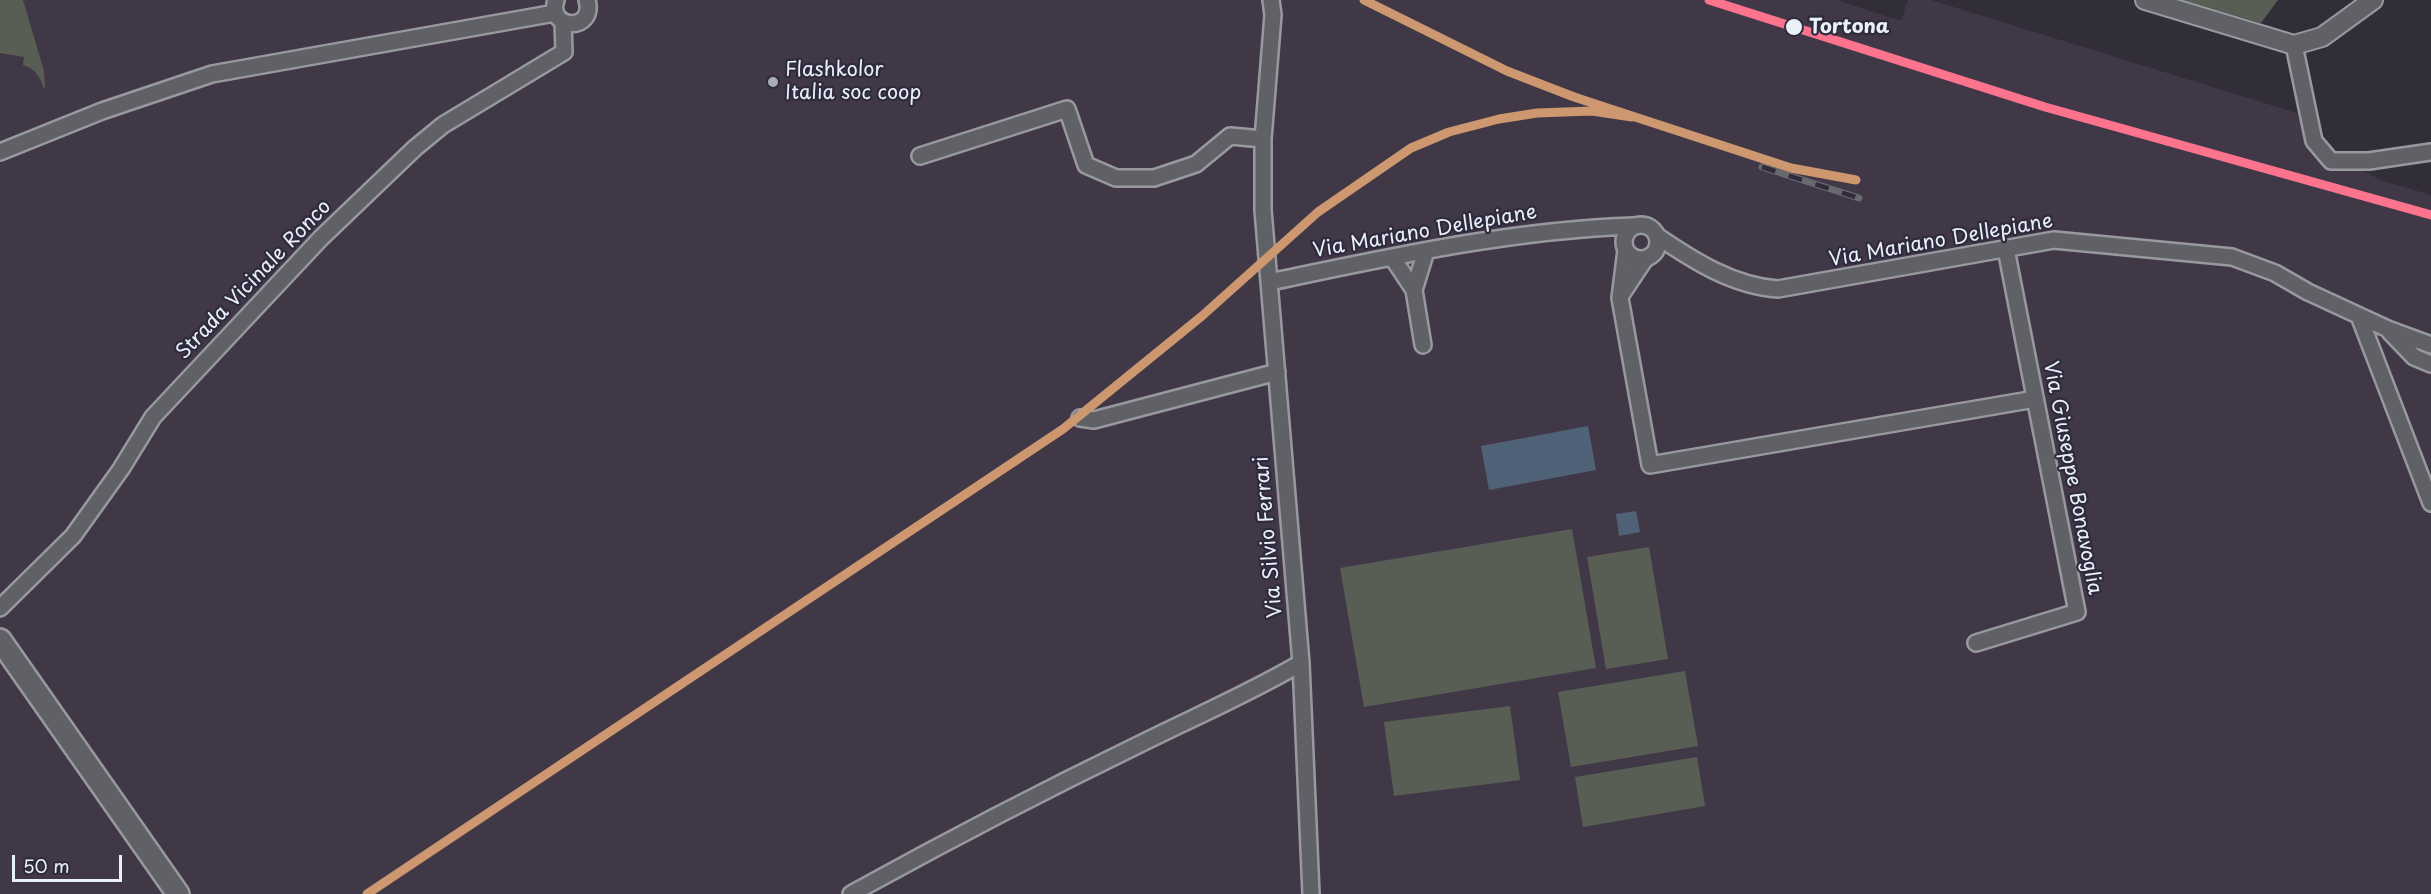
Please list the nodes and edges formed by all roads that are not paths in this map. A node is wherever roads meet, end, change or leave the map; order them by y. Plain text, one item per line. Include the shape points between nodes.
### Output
1 (588, 0) edge
2 (1271, 0) edge
3 (2145, 0) edge
4 (2373, 0) edge
5 (558, 12) edge
6 (2294, 45) junction
7 (1263, 139) junction
8 (0, 152) edge
9 (2431, 152) edge
10 (920, 156) dead end
11 (1634, 226) junction
12 (1587, 228) junction
13 (1657, 236) junction
14 (1625, 248) junction
15 (2006, 249) junction
16 (1426, 251) junction
17 (1650, 256) junction
18 (1392, 257) junction
19 (1695, 262) junction
20 (1270, 282) junction
21 (1414, 290) junction
22 (1620, 298) junction
23 (2359, 315) junction
24 (2388, 329) junction
25 (1423, 345) dead end
26 (2431, 345) edge
27 (2431, 364) edge
28 (1276, 372) junction
29 (2035, 399) junction
30 (1080, 418) dead end
31 (2431, 503) edge
32 (0, 608) edge
33 (0, 640) edge
34 (1976, 643) dead end
35 (1300, 663) junction
36 (178, 894) edge
37 (851, 894) edge
38 (1311, 894) edge

1 - 5 street via 589,9 582,21 574,24
2 - 7 street, Via Silvio Ferrari
3 - 6 street
4 - 6 street via 2322,37
5 - 8 street via 212,74 102,111
5 - 32 street, Strada Vicinale Ronco via 564,52 443,125 321,238 153,417 73,536
6 - 9 street via 2314,141 2331,161 2369,161
7 - 10 street via 1230,136 1196,164 1154,177 1116,178 1086,165 1067,109
7 - 20 street, Via Silvio Ferrari via 1263,210
11 - 12 street, Via Mariano Dellepiane
11 - 13 street, Via Mariano Dellepiane via 1645,225
11 - 14 street via 1625,234
12 - 14 street, Via Mariano Dellepiane
12 - 16 street, Via Mariano Dellepiane
13 - 17 street
13 - 19 street, Via Mariano Dellepiane
14 - 17 street, Via Mariano Dellepiane via 1634,258
14 - 22 street
15 - 19 street, Via Mariano Dellepiane via 1778,289 1751,285
15 - 23 street, Via Mariano Dellepiane via 2054,240 2232,257 2275,273
15 - 29 street, Via Giuseppe Bonavoglia
16 - 18 street, Via Mariano Dellepiane
16 - 21 street
17 - 19 street, Via Mariano Dellepiane
17 - 22 street
18 - 20 street, Via Mariano Dellepiane
18 - 21 street
20 - 28 street, Via Silvio Ferrari
21 - 25 street
22 - 29 street via 1650,465
23 - 24 street, Via Mariano Dellepiane
23 - 31 street
24 - 26 street, Via Mariano Dellepiane
24 - 27 street via 2414,357
28 - 30 street via 1095,420
28 - 35 street, Via Silvio Ferrari
29 - 34 street, Via Giuseppe Bonavoglia via 2077,612
33 - 36 main road
35 - 37 street via 1258,688 1139,744
35 - 38 street, Via Silvio Ferrari

